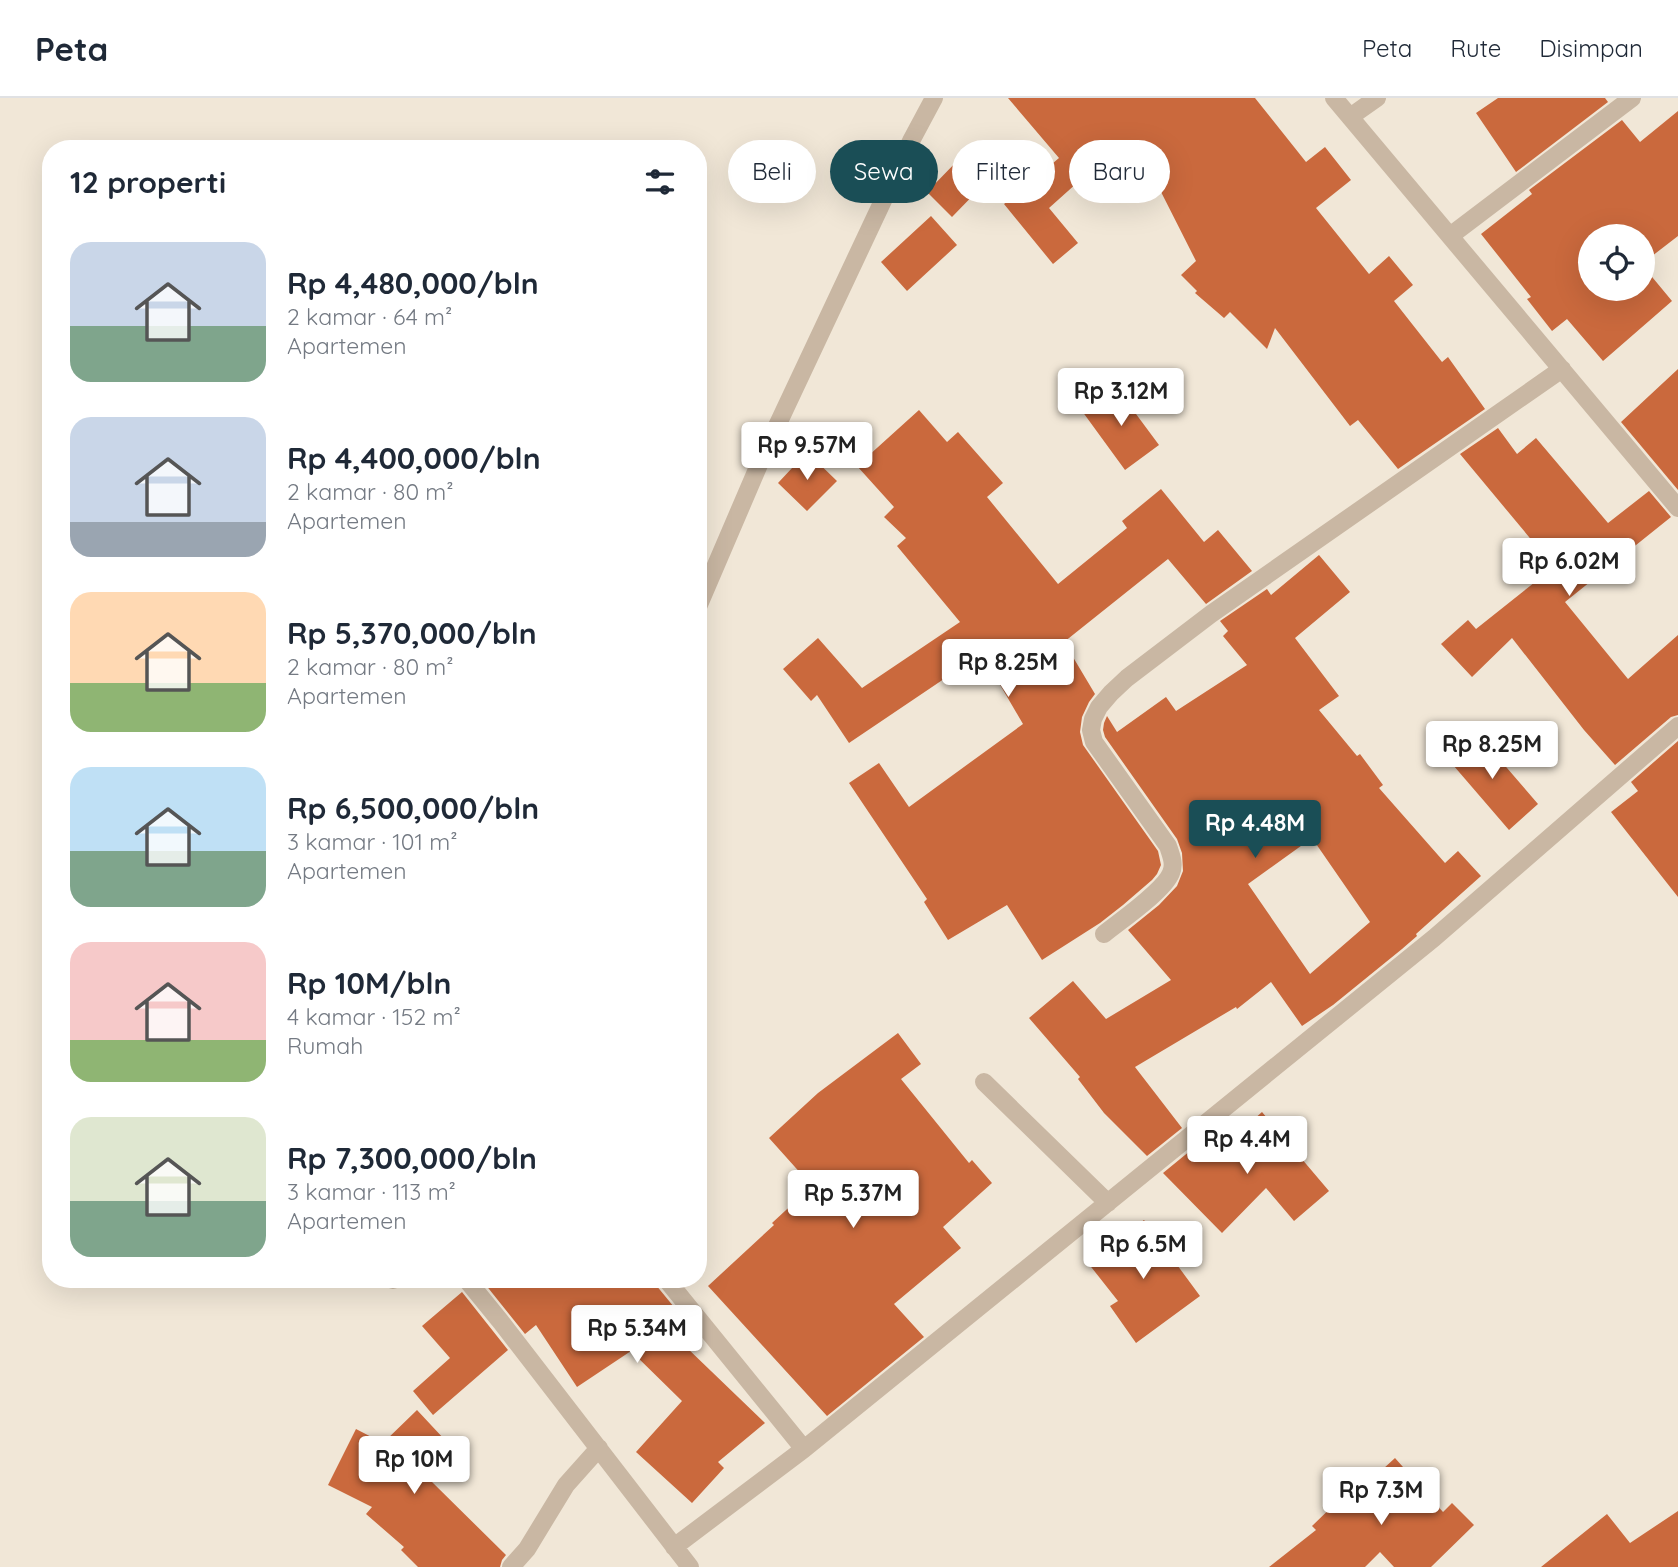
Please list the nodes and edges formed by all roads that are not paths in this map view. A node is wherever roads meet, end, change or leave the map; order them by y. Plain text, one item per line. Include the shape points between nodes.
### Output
1 (934, 98) edge
2 (1334, 98) edge
3 (1377, 98) edge
4 (1632, 98) edge
5 (1350, 117) junction
6 (1450, 236) junction
7 (1562, 369) junction
8 (1678, 508) edge
9 (707, 586) edge
10 (1678, 726) edge
11 (1104, 934) dead end
12 (984, 1082) dead end
13 (1108, 1202) junction
14 (473, 1288) edge
15 (673, 1288) edge
16 (598, 1448) junction
17 (804, 1449) junction
18 (674, 1547) junction
19 (511, 1567) edge
20 (690, 1567) edge

1 - 9 street via 761,460
2 - 5 street
3 - 5 street
4 - 6 street
5 - 6 street
6 - 7 street
7 - 8 street
7 - 11 street via 1211,614 1127,678 1099,707 1091,730 1094,742 1172,858 1172,871 1159,889
10 - 13 street via 1434,938
12 - 13 street
13 - 17 street
14 - 16 street
15 - 17 street
16 - 18 street
16 - 19 street via 566,1485
17 - 18 street
18 - 20 street

